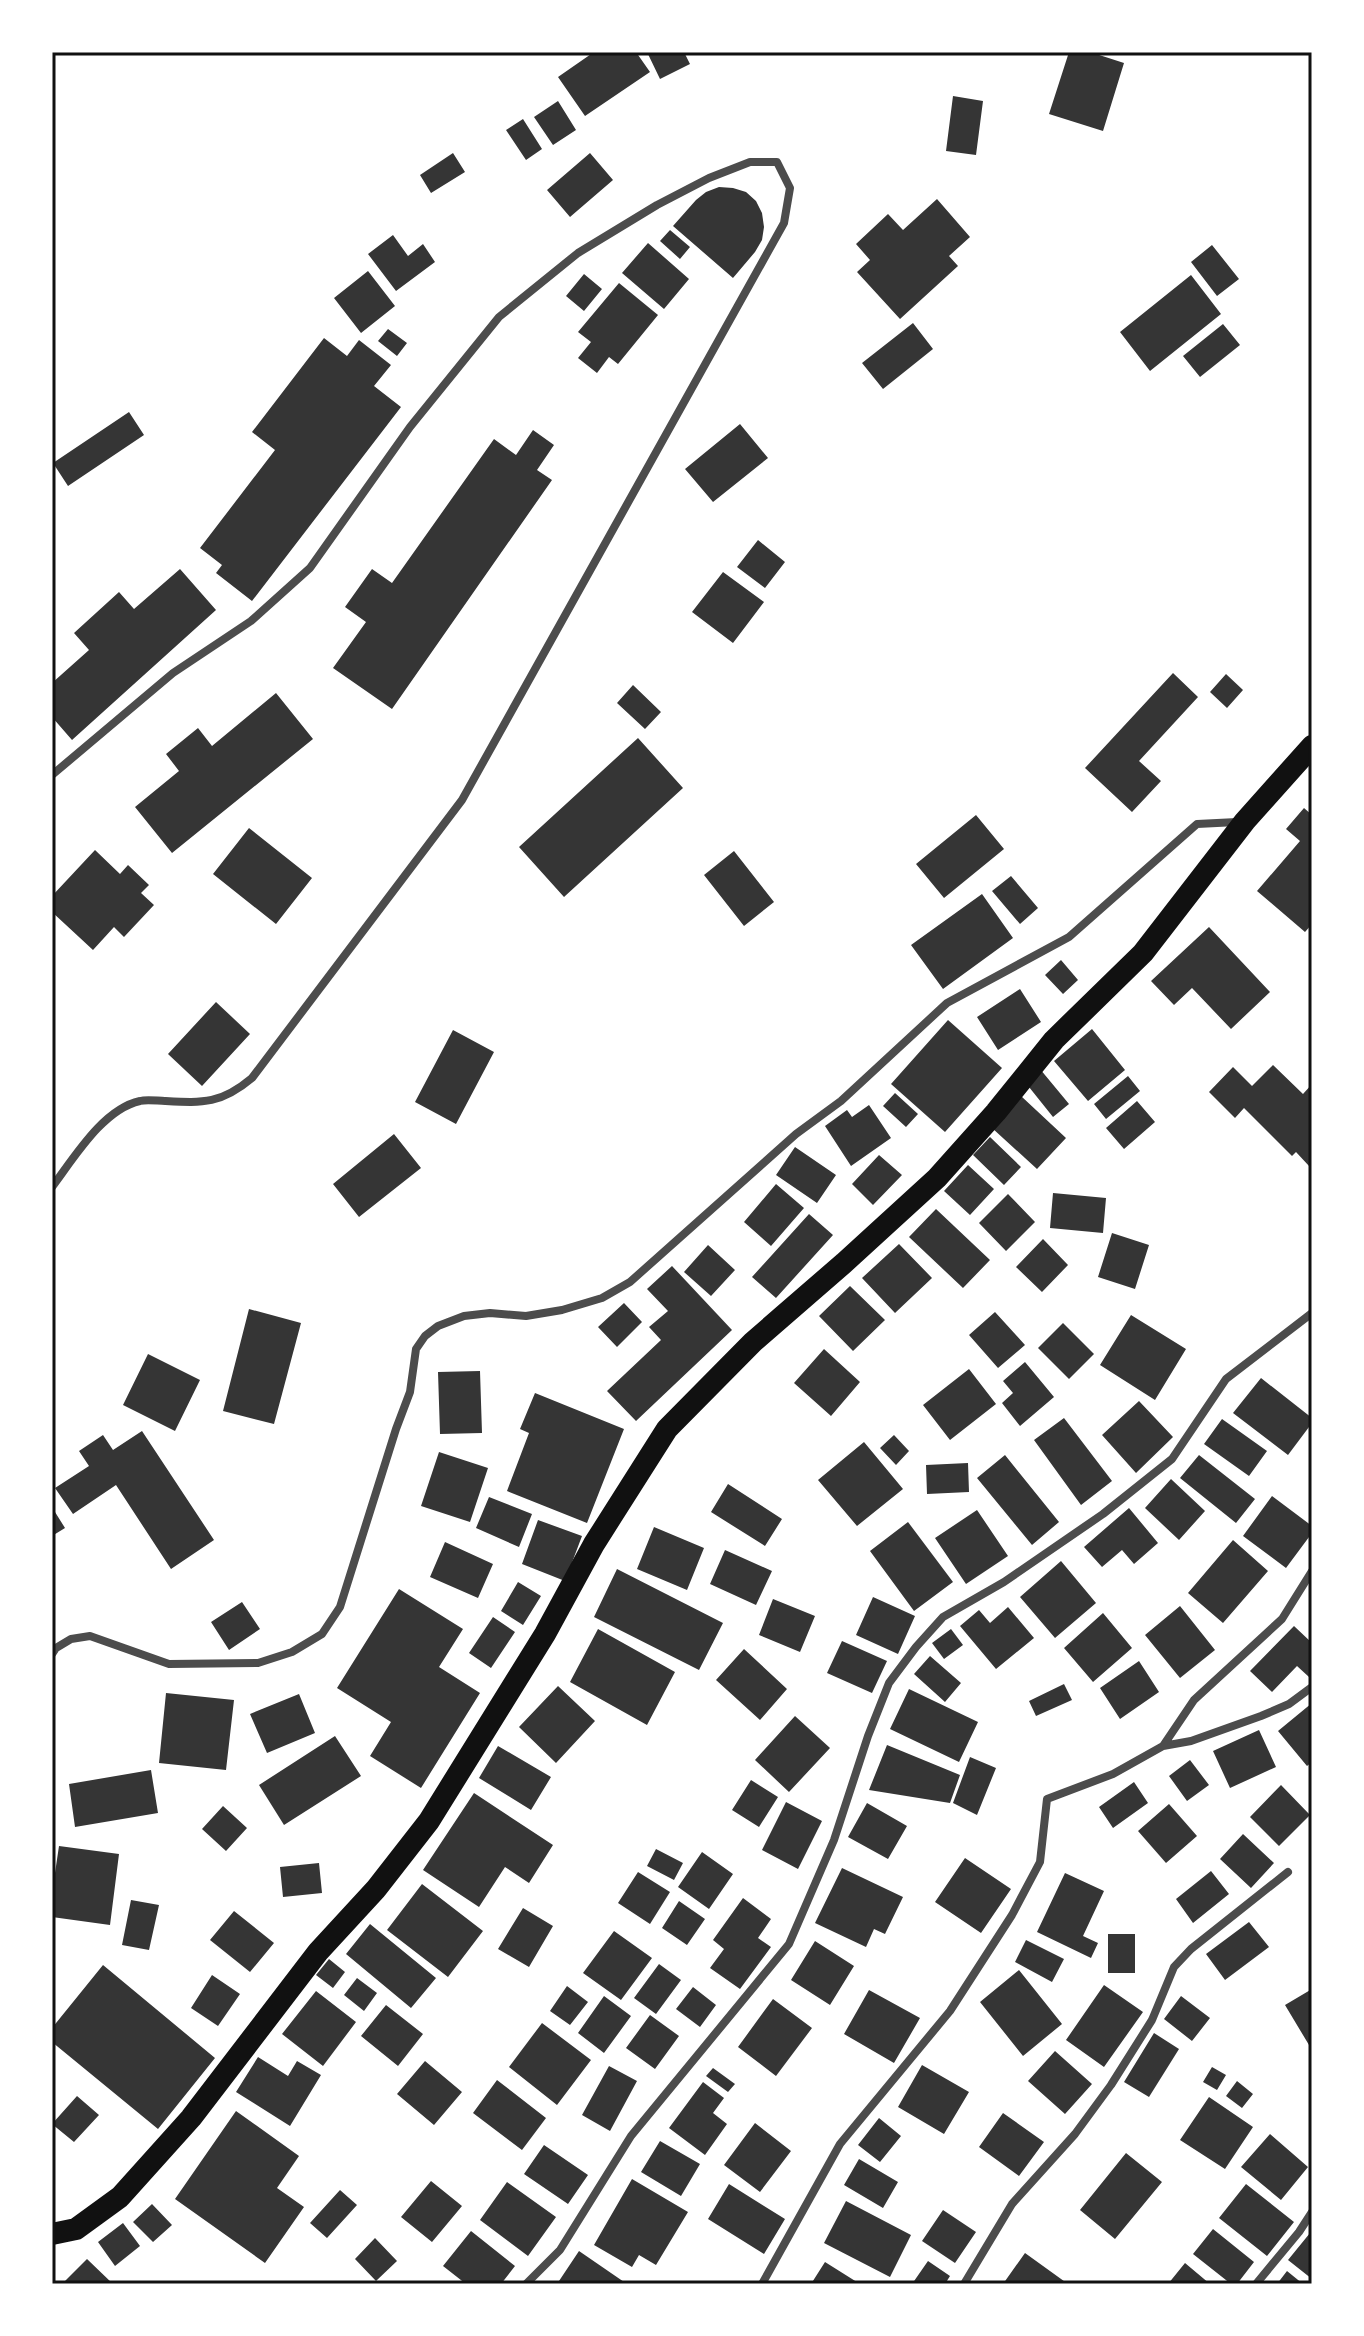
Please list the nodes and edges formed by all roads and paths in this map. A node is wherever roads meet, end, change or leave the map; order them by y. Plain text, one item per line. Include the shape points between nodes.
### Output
1 (1312, 746) edge
2 (52, 775) edge
3 (1245, 821) junction
4 (52, 1187) edge
5 (1312, 1313) edge
6 (1312, 1571) edge
7 (52, 1654) edge
8 (1312, 1687) edge
9 (1163, 1746) junction
10 (1288, 1872) dead end
11 (1312, 2212) edge
12 (52, 2234) edge
13 (526, 2284) edge
14 (762, 2284) edge
15 (964, 2284) edge
16 (1256, 2284) edge

1 - 3 highway
2 - 4 street via 173,673 251,621 310,568 410,427 499,317 578,253 657,205 750,162 777,162 790,188 784,223 462,800 252,1078 235,1092 205,1103 140,1101 120,1110 100,1124
3 - 7 street via 1197,824 1069,937 947,1003 630,1282 602,1298 562,1310 464,1316 425,1336 416,1349 410,1392 340,1607 322,1634 292,1652 258,1663 169,1664 90,1636 71,1639
3 - 12 highway via 1143,953 1054,1040 937,1178 753,1342 667,1429 429,1821 318,1952 191,2118 120,2197 76,2229
5 - 13 street via 1226,1379 1172,1459 1017,1574 943,1617 916,1647 889,1683 834,1840 789,1944 631,2136 560,2250
6 - 9 street via 1282,1619 1194,1700
8 - 9 street via 1261,1716
9 - 14 street via 1113,1774 1047,1799 1040,1862 1012,1915 950,2011 840,2144
10 - 15 street via 1174,1967 1152,2020 1111,2085 1012,2204
11 - 16 street

